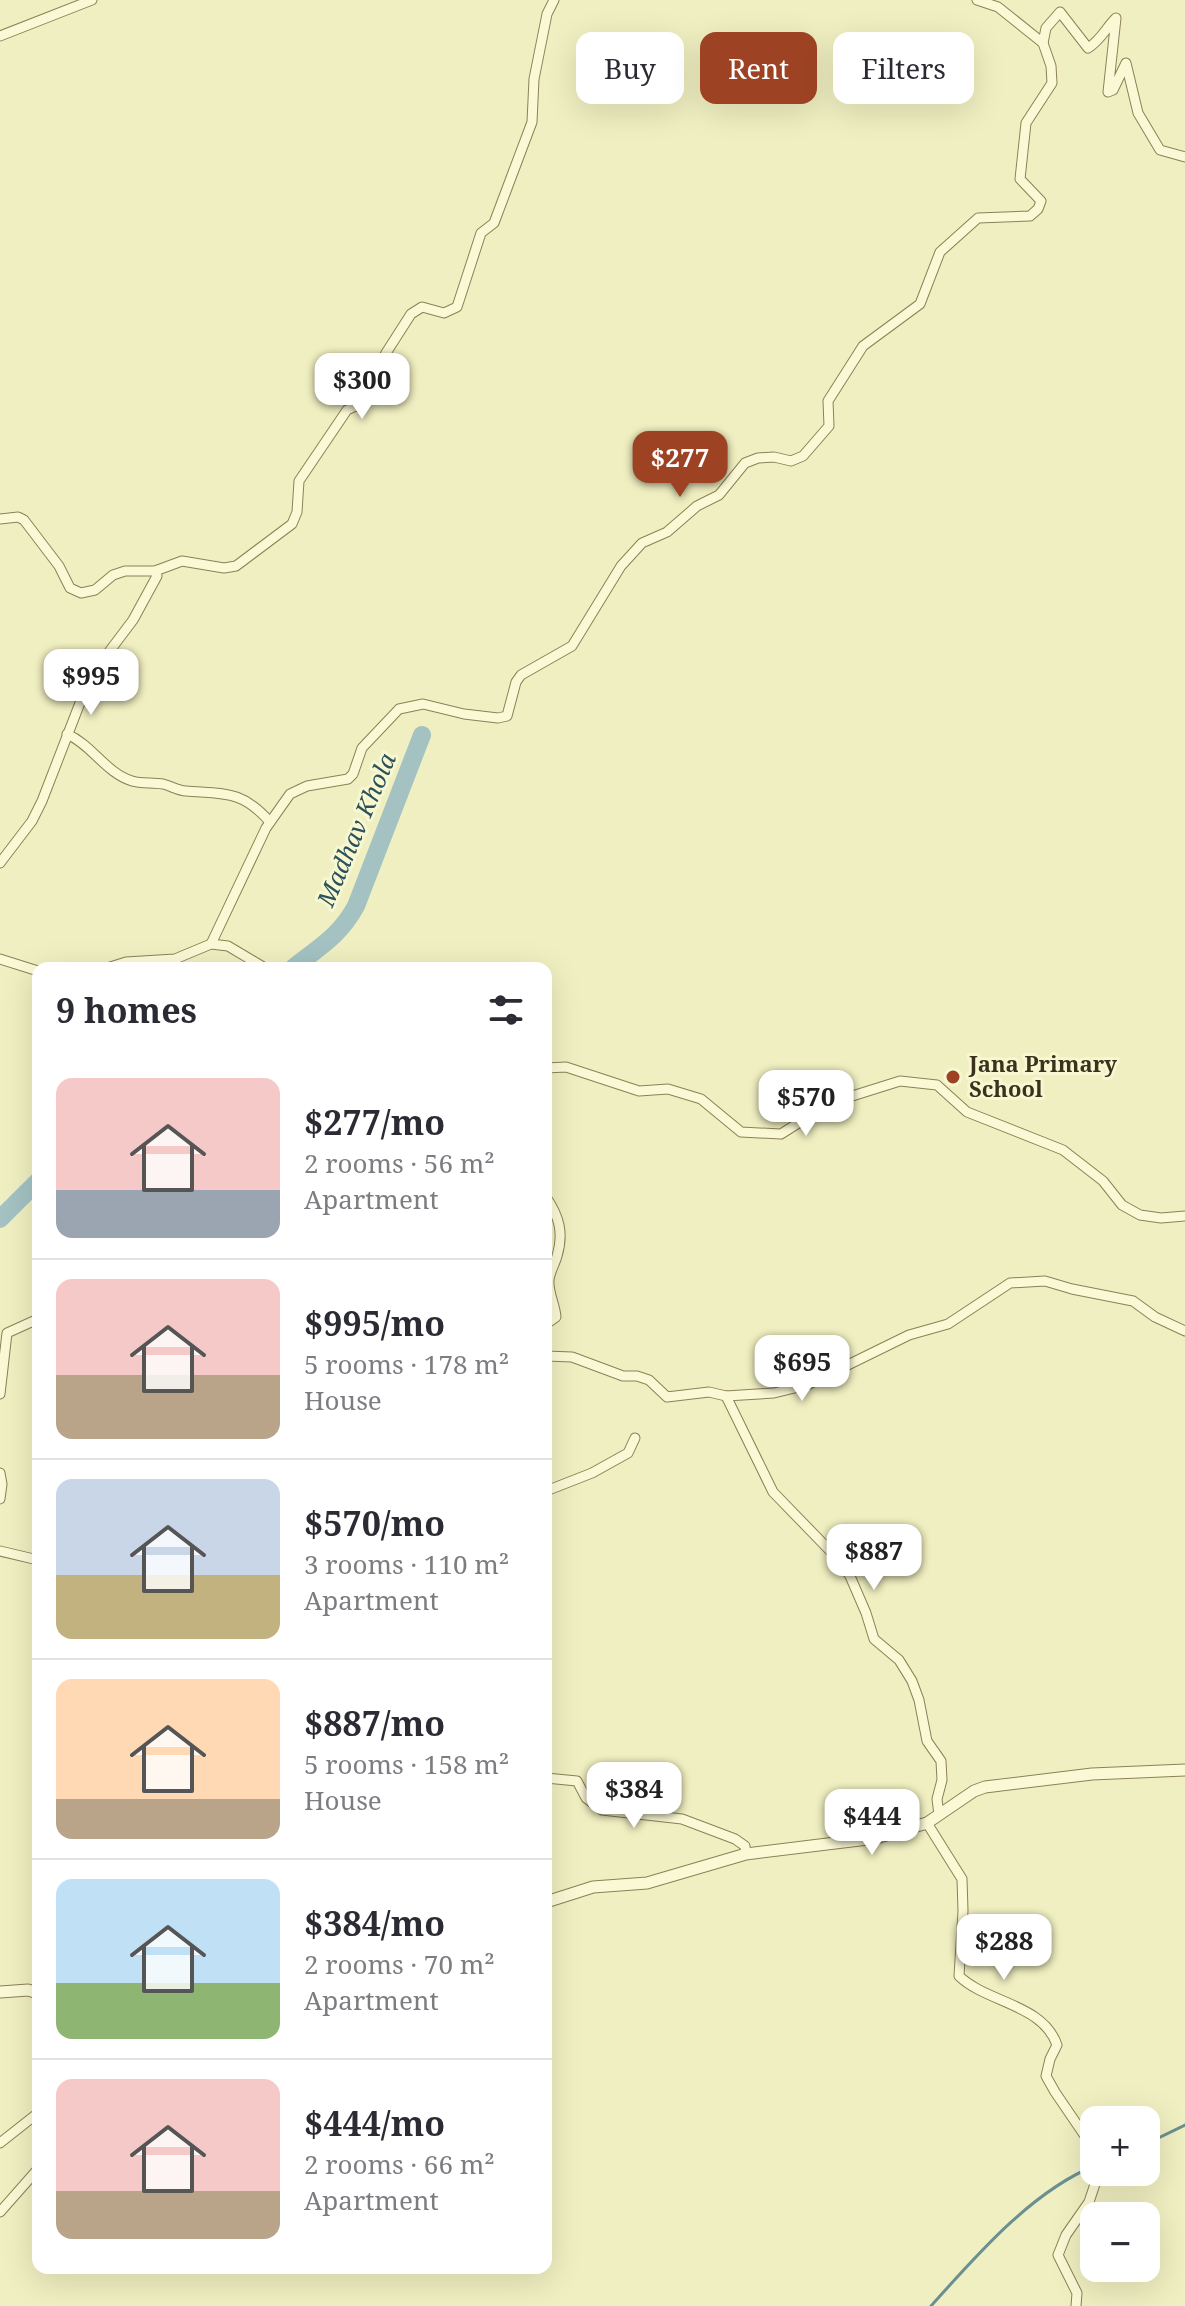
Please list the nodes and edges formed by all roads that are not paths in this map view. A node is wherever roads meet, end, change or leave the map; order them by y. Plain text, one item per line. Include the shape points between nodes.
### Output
1 (92, 0) edge
2 (554, 0) edge
3 (977, 0) edge
4 (0, 36) edge
5 (1043, 43) junction
6 (1185, 157) edge
7 (0, 519) edge
8 (155, 571) junction
9 (67, 734) junction
10 (270, 822) junction
11 (0, 863) edge
12 (211, 944) junction
13 (0, 959) edge
14 (126, 962) edge
15 (255, 962) edge
16 (32, 969) edge
17 (552, 1068) edge
18 (552, 1209) edge
19 (1185, 1216) edge
20 (552, 1269) edge
21 (552, 1298) edge
22 (552, 1320) edge
23 (32, 1321) edge
24 (1185, 1331) edge
25 (552, 1356) edge
26 (0, 1394) edge
27 (726, 1396) junction
28 (635, 1438) dead end
29 (0, 1473) edge
30 (552, 1489) edge
31 (0, 1499) edge
32 (0, 1551) edge
33 (32, 1559) edge
34 (1185, 1770) edge
35 (552, 1779) edge
36 (939, 1815) junction
37 (927, 1823) junction
38 (746, 1854) junction
39 (552, 1900) edge
40 (32, 1991) edge
41 (0, 1992) edge
42 (32, 2118) edge
43 (1080, 2129) edge
44 (0, 2143) edge
45 (32, 2176) edge
46 (1094, 2186) edge
47 (0, 2212) edge
48 (1076, 2306) edge

1 - 4 street
2 - 8 street via 534,79 532,122 494,223 481,233 457,307 444,313 422,307 411,314 362,403 347,410 299,481 292,524 236,566 182,561
3 - 5 street via 998,7
5 - 6 street via 1046,28 1060,12 1088,48 1116,18 1108,92 1126,63 1138,113 1160,150
5 - 10 street via 1052,83 1026,123 1020,179 1038,196 1038,209 1030,216 978,218 940,252 920,304 863,346 828,401 829,426 803,456 745,463 719,495 642,543 621,566 572,646 521,675 507,716 464,714 423,704 399,709 362,748 348,779 299,788
7 - 8 street via 18,517 29,525 75,592 95,590 119,572
8 - 9 street via 133,620 90,677
9 - 10 street via 131,781 225,793 256,808
9 - 11 street via 37,811
10 - 12 street
12 - 14 street via 175,959
12 - 15 street via 228,946
13 - 16 street
17 - 19 street via 566,1067 639,1091 668,1089 701,1099 741,1132 781,1134 830,1103 900,1081 937,1085 967,1112 1063,1150 1140,1215
18 - 20 street via 560,1225
21 - 22 street
23 - 26 street via 7,1333
24 - 27 street via 1133,1301 1045,1281 1010,1283 948,1324 909,1335 807,1385
25 - 27 street via 572,1357 649,1380 667,1397 709,1392
27 - 36 street via 773,1492 839,1560 874,1639 899,1660 912,1681 927,1741 941,1761
28 - 30 street via 628,1453
29 - 31 street
32 - 33 street
34 - 36 street via 985,1787
35 - 38 street via 577,1781 586,1798 602,1810 682,1819 735,1839
36 - 37 street
37 - 38 street via 876,1838
37 - 43 street via 962,1879 959,1976 1017,2006 1054,2035 1057,2045 1046,2076
38 - 39 street via 647,1883 593,1887
40 - 41 street
42 - 44 street
45 - 47 street
46 - 48 street via 1058,2255 1077,2293

